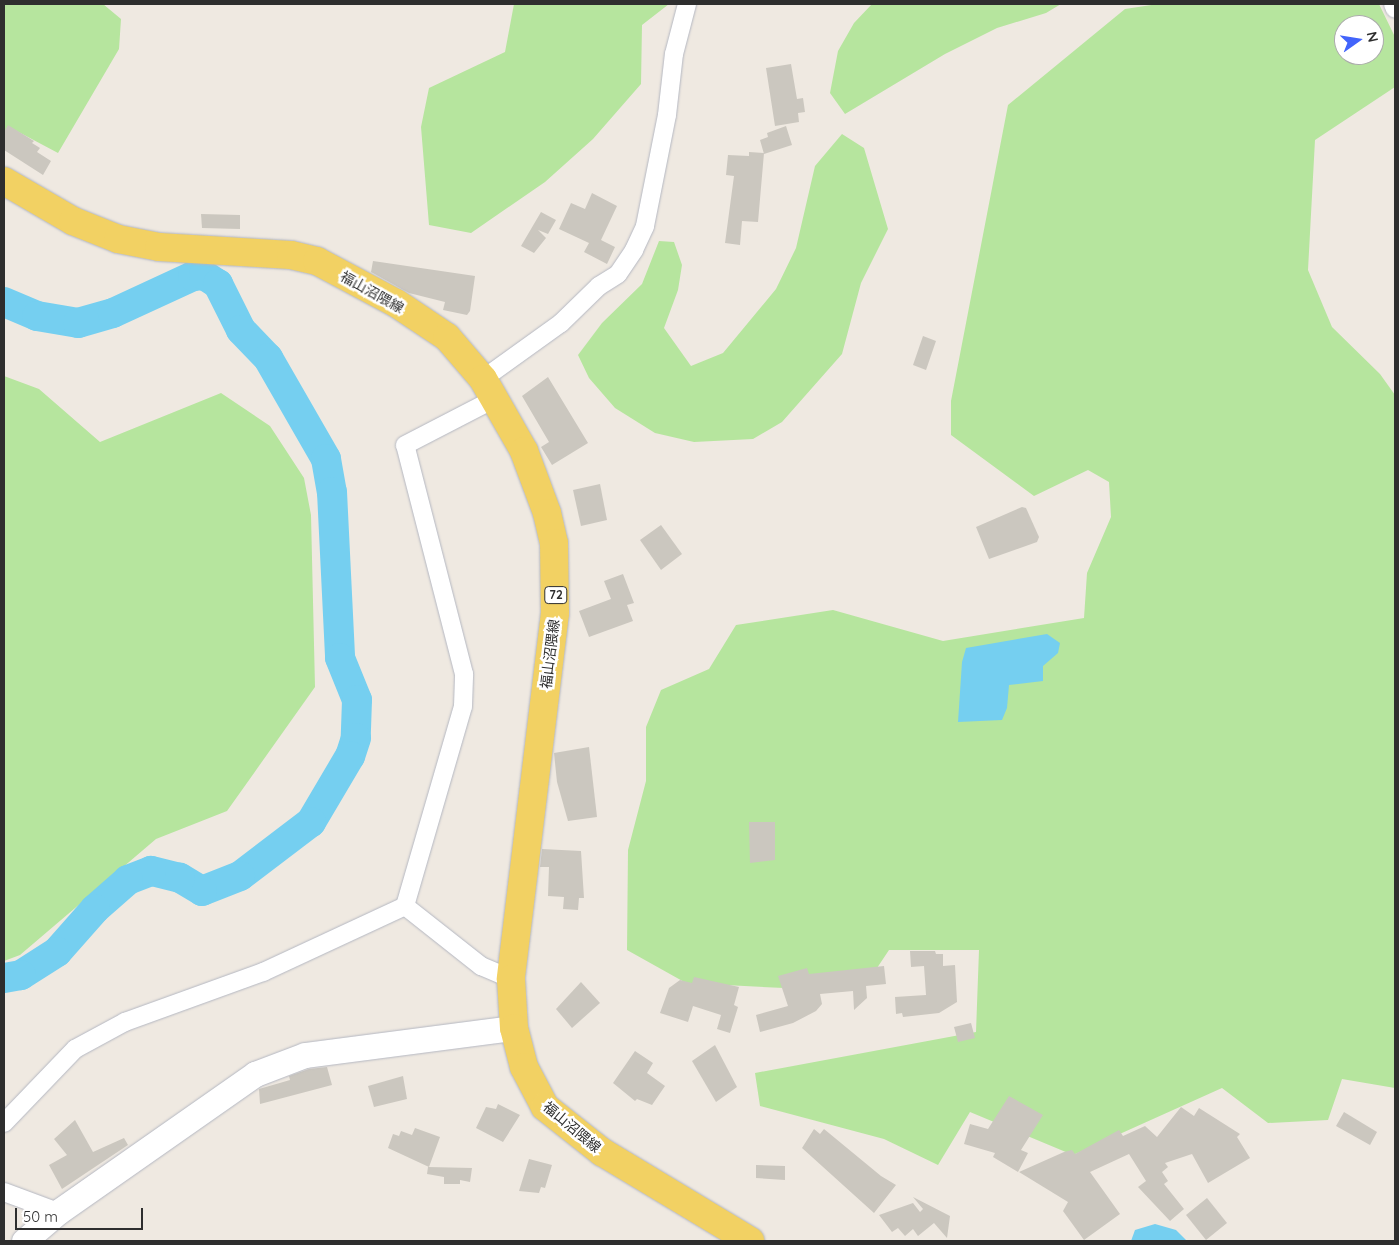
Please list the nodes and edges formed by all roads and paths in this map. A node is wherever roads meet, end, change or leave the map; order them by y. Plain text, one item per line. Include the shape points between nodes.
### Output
1 (687, 4) edge
2 (1393, 4) edge
3 (1395, 9) edge
4 (4, 182) edge
5 (488, 389) junction
6 (405, 906) junction
7 (511, 979) junction
8 (514, 1028) junction
9 (4, 1122) edge
10 (4, 1192) edge
11 (58, 1212) junction
12 (24, 1241) edge
13 (750, 1241) edge

1 - 5 street via 674,54 667,116 645,226 634,250 618,274 598,286
2 - 3 street
4 - 5 main road, 福山沼隈線 / 72 via 73,221 118,239 159,247 291,255 317,261 396,303 447,337
5 - 6 street via 405,445 464,674 463,706
5 - 7 main road, 福山沼隈線 / 72 via 524,451 548,513 556,577 555,613
6 - 7 street via 481,966
6 - 9 street via 263,972 125,1022 74,1049
7 - 8 main road, 福山沼隈線 / 72
8 - 11 street via 305,1055 256,1074
8 - 13 main road, 福山沼隈線 / 72 via 524,1068 545,1107 602,1152
10 - 11 street
11 - 12 street

